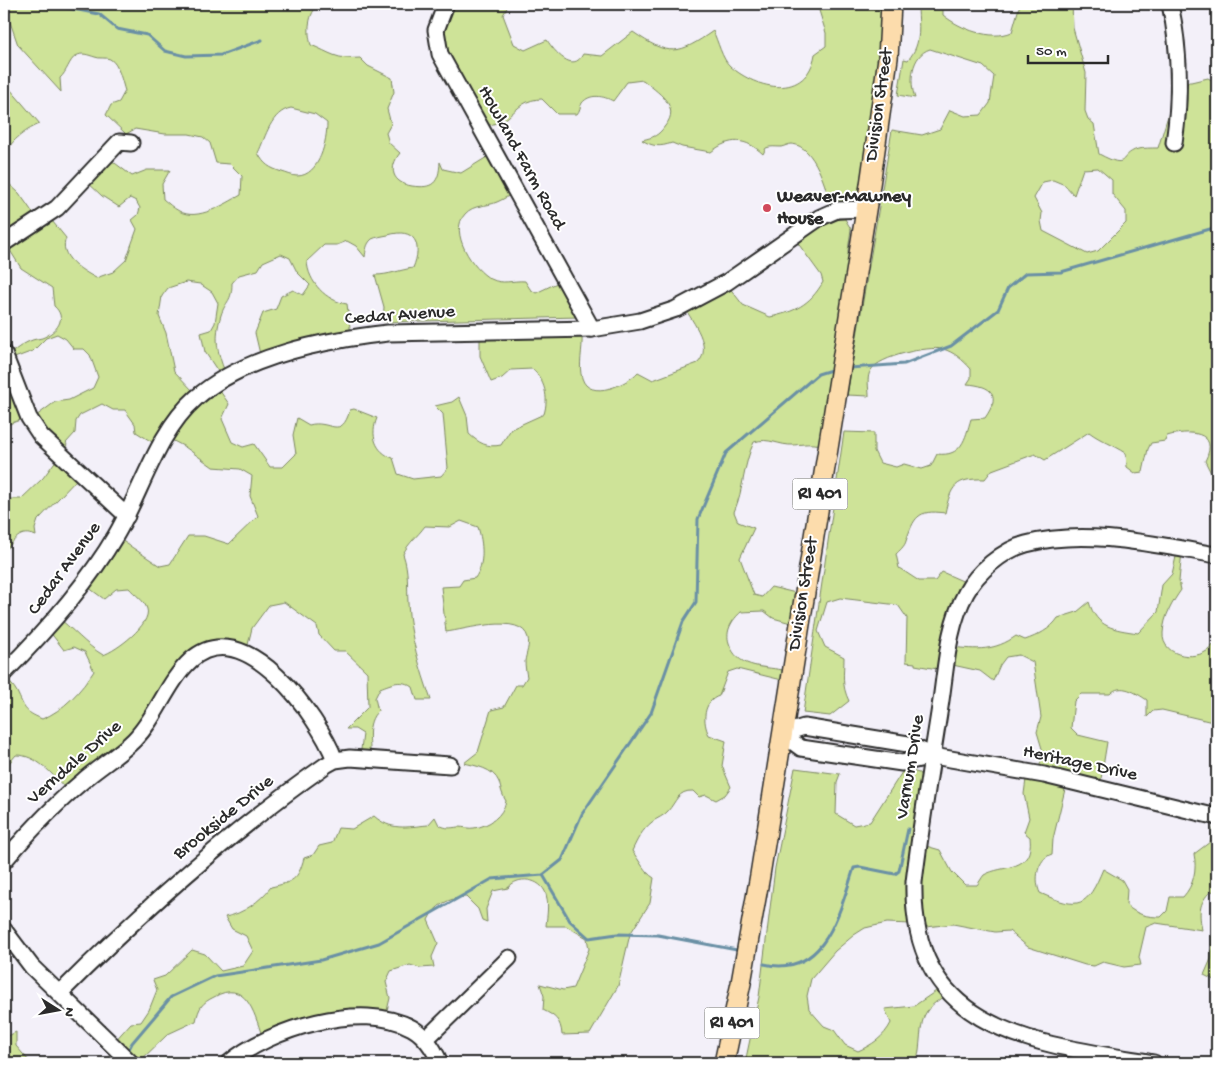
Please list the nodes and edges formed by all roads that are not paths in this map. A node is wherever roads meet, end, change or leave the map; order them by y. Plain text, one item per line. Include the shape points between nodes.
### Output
1 (446, 4) edge
2 (891, 4) edge
3 (1170, 4) edge
4 (131, 142) dead end
5 (1174, 143) dead end
6 (866, 209) junction
7 (4, 243) edge
8 (592, 329) junction
9 (4, 354) edge
10 (127, 516) junction
11 (1217, 554) edge
12 (4, 672) edge
13 (782, 734) junction
14 (933, 756) junction
15 (335, 760) junction
16 (450, 765) dead end
17 (1217, 817) edge
18 (4, 860) edge
19 (4, 930) edge
20 (509, 958) dead end
21 (60, 993) junction
22 (426, 1039) junction
23 (127, 1059) edge
24 (229, 1063) edge
25 (440, 1063) edge
26 (724, 1063) edge
27 (1154, 1063) edge

1 - 8 street, Howland Farm Road via 436,30 440,54
2 - 6 main road, Division Street / RI 401 via 888,58
3 - 5 street via 1178,66 1179,111
4 - 7 street via 119,142 57,208
6 - 8 street, Cedar Avenue via 837,210 819,218 744,271 676,309 627,324
6 - 13 main road, Division Street / RI 401
8 - 10 street, Cedar Avenue via 388,333 332,341 263,361 214,385 196,398 159,451
9 - 10 street via 29,418 40,436
10 - 12 street, Cedar Avenue via 80,588 40,636
11 - 14 street, Varnum Drive via 1069,538 1024,544 997,559 966,592 955,621
13 - 14 street, Heritage Drive via 804,727 908,744
13 - 14 street, Heritage Drive via 801,748 865,758 902,763
13 - 26 main road, Division Street / RI 401 via 741,982
14 - 17 street, Heritage Drive via 1054,778
14 - 27 street, Varnum Drive via 913,899 926,957 948,993 971,1013 1009,1032 1036,1041
15 - 16 street via 350,758
15 - 18 street, Verndale Drive via 309,712 277,677 246,654 222,647 211,648 190,660 136,738 68,793
15 - 21 street, Brookside Drive via 276,799 200,862 125,928
19 - 21 street via 32,967
20 - 22 street
21 - 23 street
22 - 24 street via 412,1028 395,1022 363,1018 334,1020 284,1032
22 - 25 street

